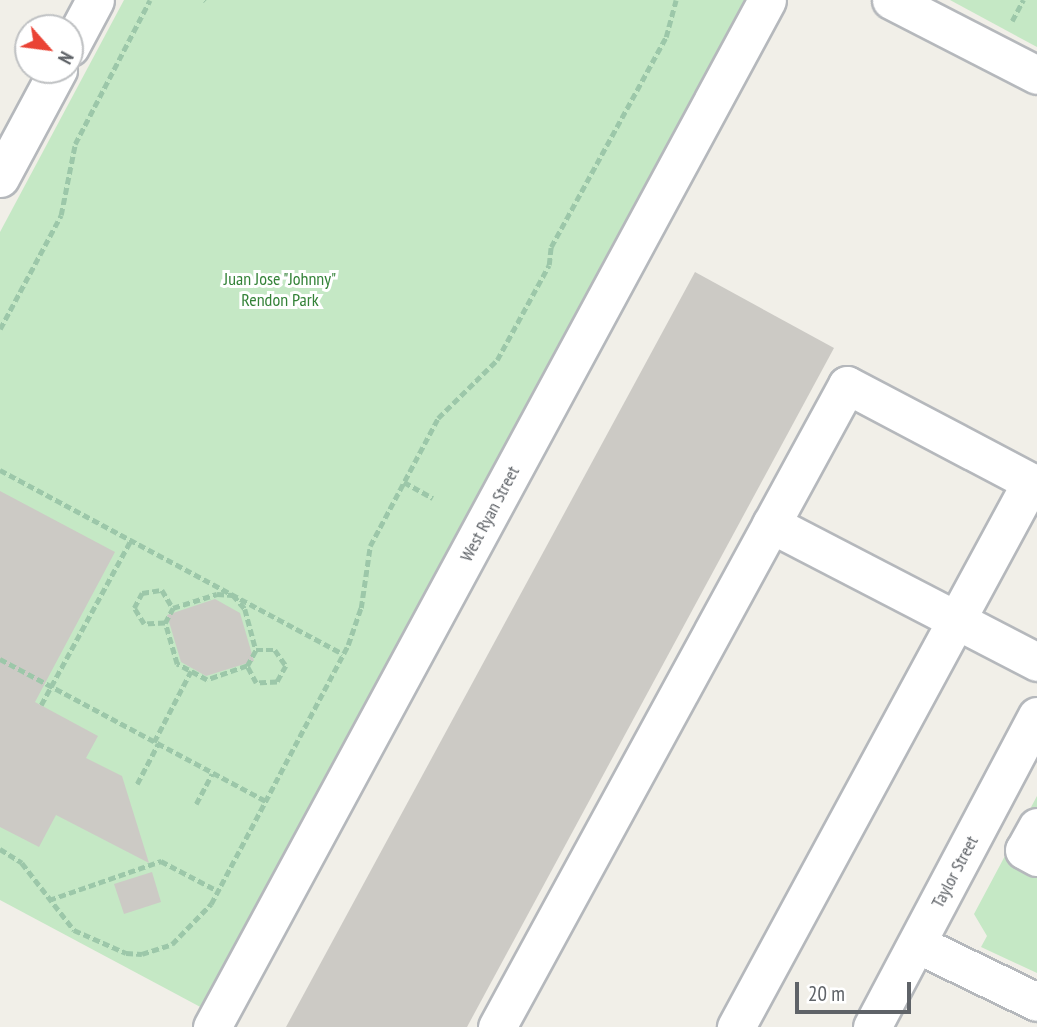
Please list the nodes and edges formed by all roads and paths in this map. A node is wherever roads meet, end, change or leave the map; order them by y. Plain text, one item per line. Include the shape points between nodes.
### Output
1 (95, 0) edge
2 (150, 0) edge
3 (676, 0) edge
4 (766, 0) edge
5 (891, 0) edge
6 (1023, 0) edge
7 (84, 21) edge
8 (1010, 25) dead end
9 (1037, 75) edge
10 (50, 84) edge
11 (0, 178) edge
12 (0, 329) edge
13 (0, 470) edge
14 (404, 482) junction
15 (433, 498) dead end
16 (771, 524) junction
17 (131, 540) junction
18 (233, 595) junction
19 (173, 608) junction
20 (955, 620) junction
21 (165, 623) junction
22 (256, 650) junction
23 (343, 654) junction
24 (0, 659) edge
25 (1037, 662) edge
26 (247, 666) junction
27 (191, 671) junction
28 (51, 687) junction
29 (41, 705) dead end
30 (1037, 716) edge
31 (156, 743) junction
32 (212, 774) junction
33 (136, 784) dead end
34 (265, 802) junction
35 (196, 804) dead end
36 (1037, 827) edge
37 (0, 849) edge
38 (1037, 857) edge
39 (218, 891) junction
40 (49, 900) junction
41 (917, 944) junction
42 (1037, 1002) edge
43 (212, 1027) edge
44 (497, 1027) edge
45 (736, 1027) edge
46 (872, 1027) edge

1 - 7 street
2 - 12 path via 80,132 61,215
3 - 14 path via 666,37 551,247 549,265 497,360 444,409
4 - 43 street, West Ryan Street
5 - 9 street
6 - 8 path
10 - 11 street
13 - 17 path
14 - 15 path
14 - 23 path via 365,556 360,608
16 - 20 street
16 - 20 street via 847,385 1031,482
16 - 44 street
17 - 18 path
17 - 28 path
18 - 19 path via 217,594
18 - 22 path via 244,609
18 - 23 path
19 - 21 path
19 - 21 path via 162,590 142,593 134,608 144,624
20 - 25 street
20 - 45 street
21 - 27 path via 177,664
22 - 26 path
22 - 26 path via 275,650 285,666 277,682 256,683
23 - 34 path
24 - 28 path
26 - 27 path via 207,680
27 - 31 path
28 - 29 path
28 - 31 path
30 - 41 street, Taylor Street
31 - 32 path
31 - 33 path
32 - 34 path
32 - 35 path
34 - 39 path
36 - 38 street via 1024,850
37 - 40 path via 22,863
39 - 40 path via 161,862
39 - 40 path via 184,935 142,954 117,950 74,930
41 - 42 street
41 - 46 street, Taylor Street

